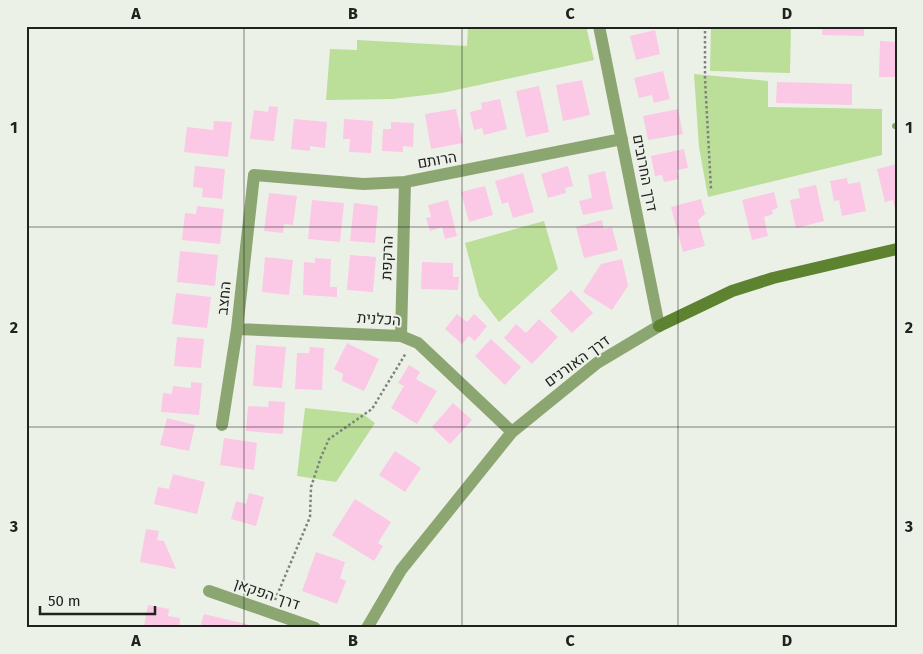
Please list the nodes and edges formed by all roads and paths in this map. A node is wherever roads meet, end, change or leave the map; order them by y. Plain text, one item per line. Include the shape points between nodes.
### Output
1 (599, 26) edge
2 (705, 26) edge
3 (622, 139) junction
4 (254, 175) joint
5 (405, 182) junction
6 (711, 189) dead end
7 (897, 249) edge
8 (659, 326) junction
9 (237, 328) junction
10 (401, 336) junction
11 (414, 341) junction
12 (222, 425) dead end
13 (512, 432) junction
14 (209, 591) dead end
15 (270, 612) junction
16 (315, 628) edge
17 (367, 628) edge

1 - 3 street, דרך החרובים
2 - 6 path
3 - 5 street, הרותם
3 - 8 street, דרך החרובים
4 - 5 street, הרותם via 363,184
4 - 9 street, החצב
5 - 10 street, הרקפת
7 - 8 street, דרך האורנים via 773,278 724,295
8 - 13 street, דרך האורנים via 597,363
9 - 10 street, הכלנית
9 - 12 street, החצב
10 - 11 street, הכלנית
11 - 13 street, הכלנית
11 - 15 path via 372,409 329,439 312,487 310,518
13 - 17 street, דרך האורנים via 400,570
14 - 15 street, דרך הפקאן
15 - 16 street, דרך הפקאן

